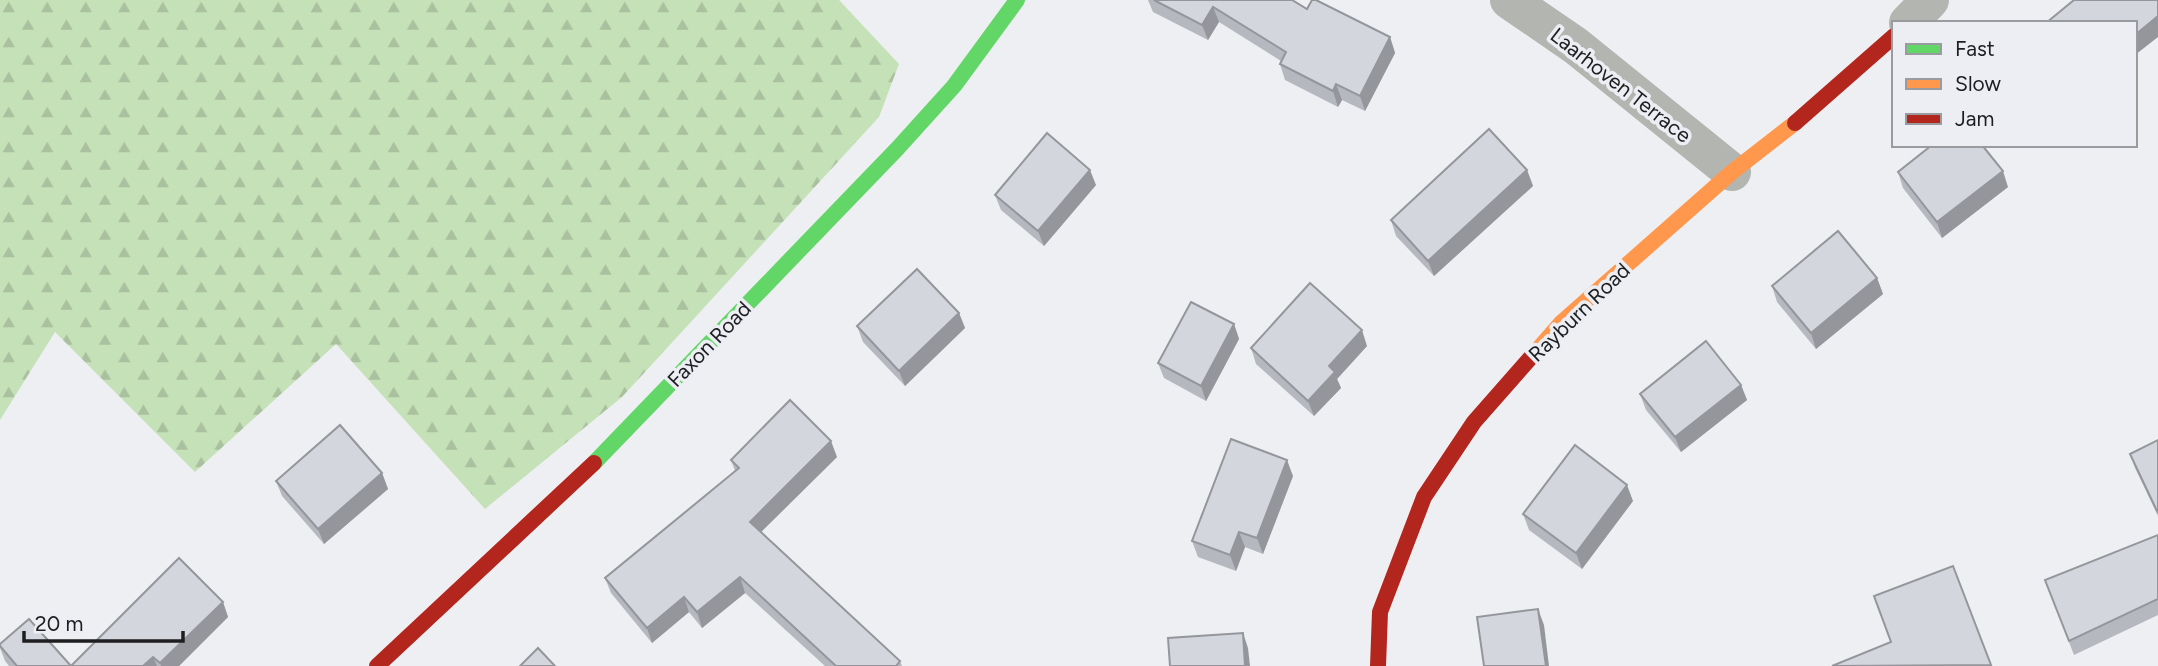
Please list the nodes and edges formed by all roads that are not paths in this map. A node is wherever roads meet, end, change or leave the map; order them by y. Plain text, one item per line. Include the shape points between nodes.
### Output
1 (1017, 0) edge
2 (1509, 0) edge
3 (1930, 0) edge
4 (1910, 21) edge
5 (1892, 38) edge
6 (1732, 172) junction
7 (377, 666) edge
8 (1378, 666) edge

1 - 7 street, Faxon Road via 954,86 878,169 595,462
2 - 6 street, Laarhoven Terrace via 1576,46
3 - 4 street
5 - 6 street, Rayburn Road
6 - 8 street, Rayburn Road via 1561,323 1474,422 1424,497 1380,612

